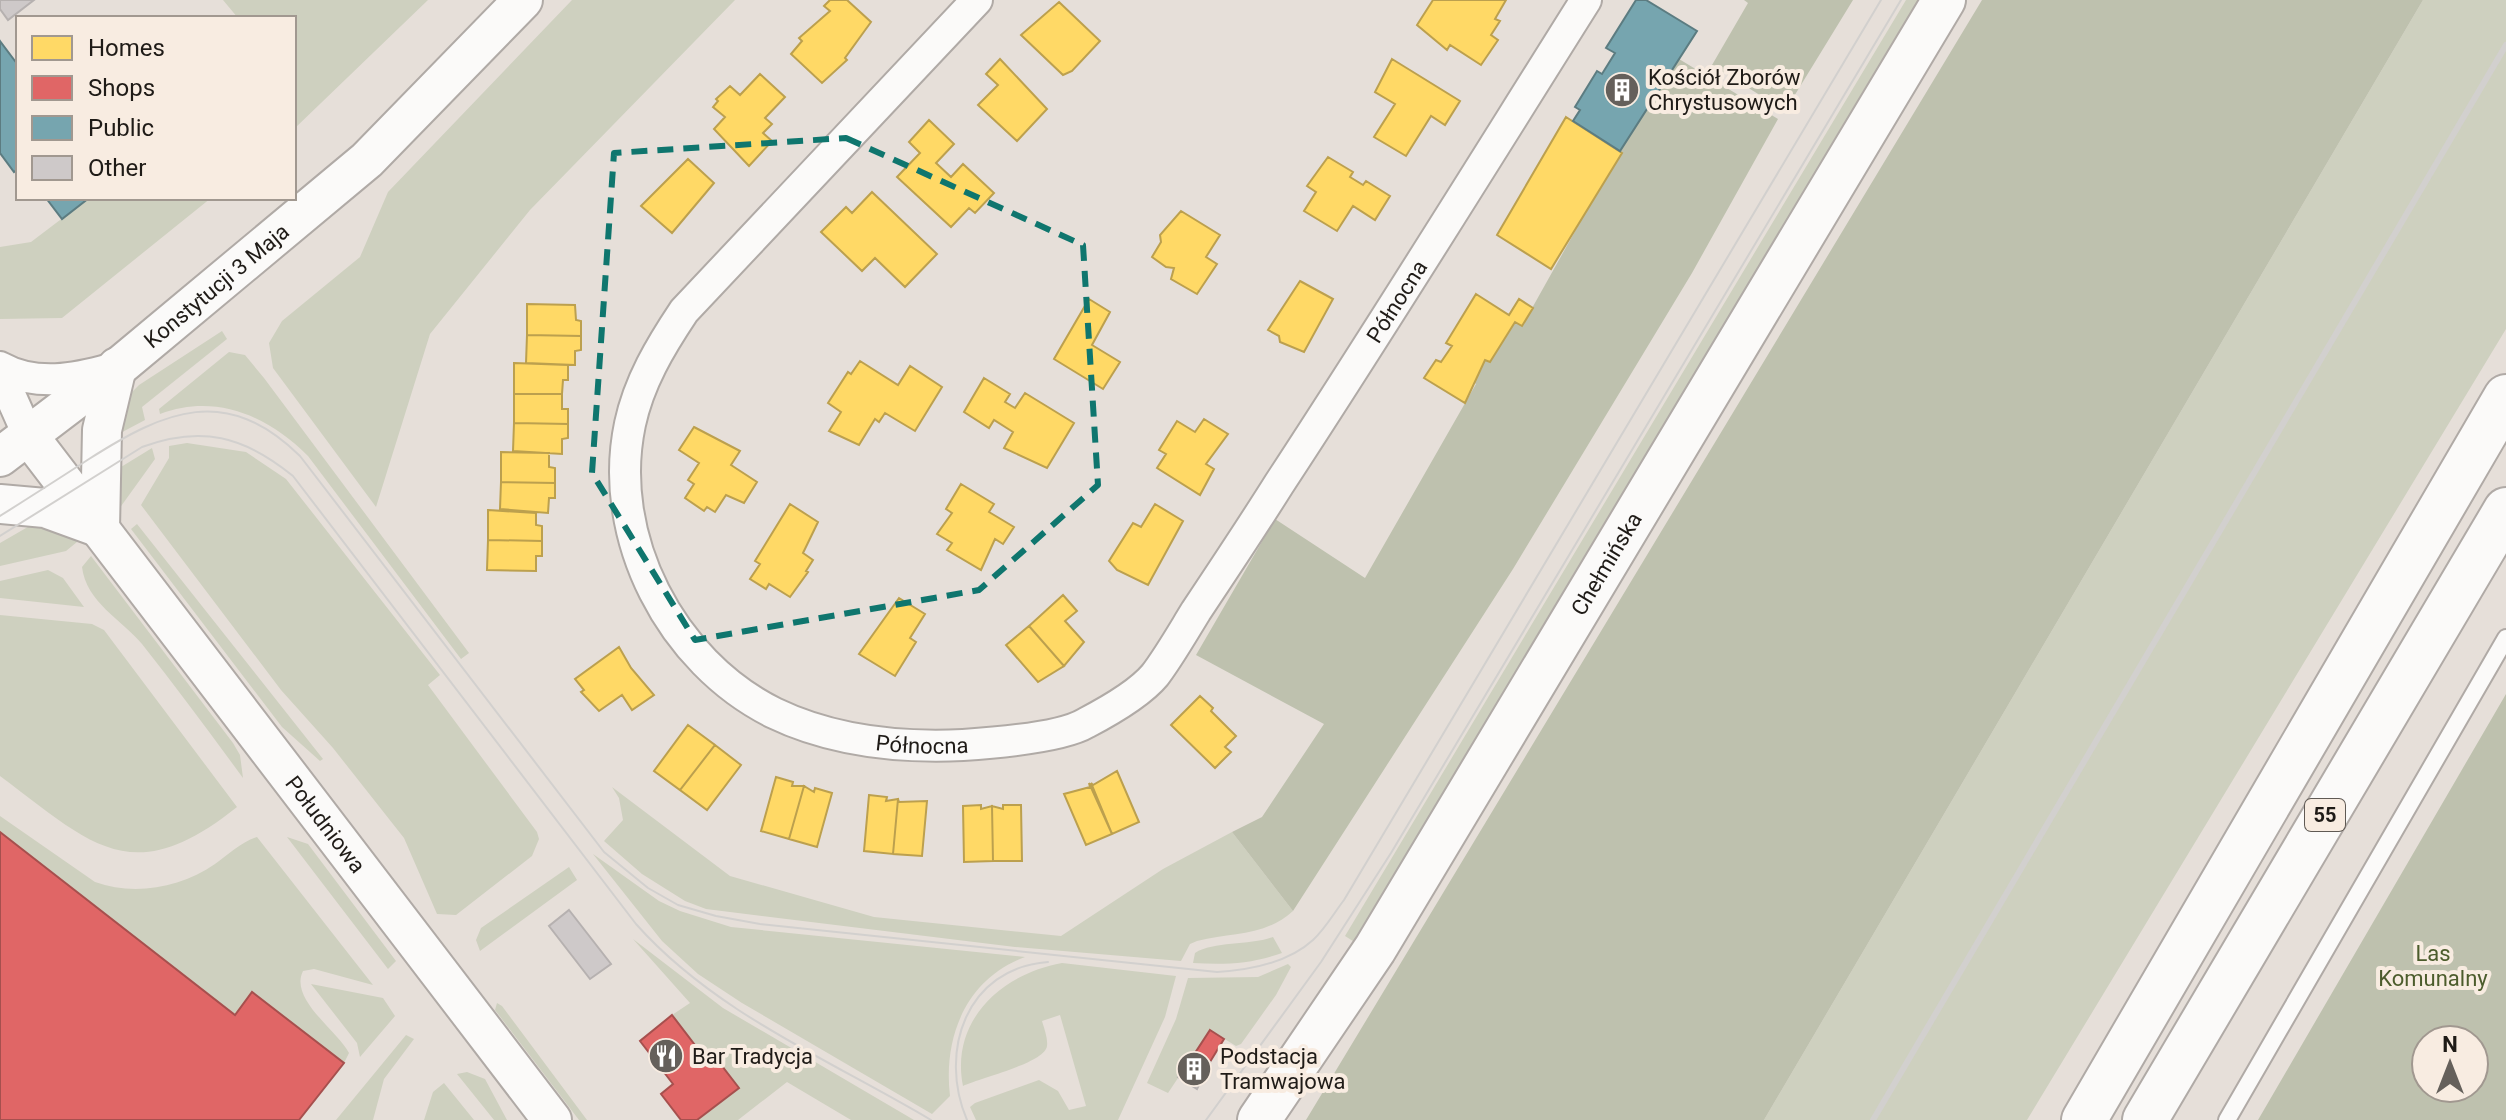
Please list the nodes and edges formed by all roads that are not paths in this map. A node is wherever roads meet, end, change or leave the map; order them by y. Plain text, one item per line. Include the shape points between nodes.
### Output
1 (523, 0) edge
2 (977, 0) edge
3 (1586, 0) edge
4 (1944, 0) edge
5 (117, 367) junction
6 (0, 370) edge
7 (2506, 397) edge
8 (9, 436) edge
9 (0, 504) edge
10 (2506, 510) edge
11 (100, 528) junction
12 (2506, 638) edge
13 (552, 1120) edge
14 (1259, 1120) edge
15 (2084, 1120) edge
16 (2145, 1120) edge
17 (2227, 1120) edge

1 - 5 street, Konstytucji 3 Maja via 367,160
2 - 3 street, Północna via 684,311 657,351 639,393 625,458 625,513 637,553 675,627 703,661 749,698 797,723 910,747 1001,743 1082,726 1152,679
4 - 14 main road, Chełmińska via 1375,949
5 - 6 street via 51,380
5 - 8 street, Konstytucji 3 Maja
5 - 11 street via 102,430
6 - 8 street
7 - 15 main road, 55
8 - 11 street, Południowa
9 - 11 street via 45,508
10 - 16 main road, 55
11 - 13 street, Południowa
12 - 17 lane

